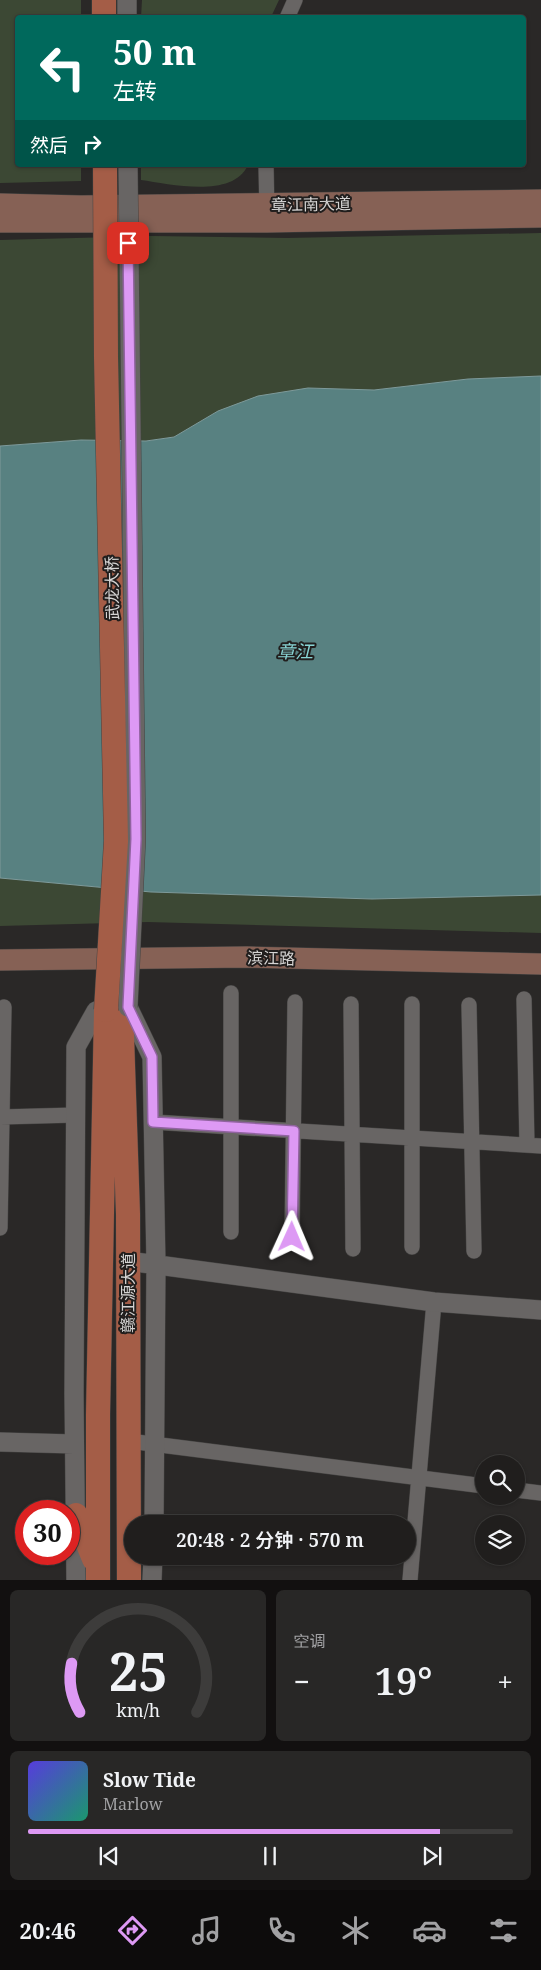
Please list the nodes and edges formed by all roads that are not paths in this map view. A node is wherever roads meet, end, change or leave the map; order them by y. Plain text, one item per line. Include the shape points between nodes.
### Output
1 (96, 0) edge
2 (104, 0) edge
3 (119, 0) edge
4 (127, 0) edge
5 (295, 0) edge
6 (97, 15) edge
7 (104, 15) edge
8 (119, 15) edge
9 (127, 15) edge
10 (288, 15) edge
11 (99, 167) edge
12 (105, 167) edge
13 (119, 167) edge
14 (128, 167) edge
15 (266, 167) edge
16 (541, 200) edge
17 (0, 204) edge
18 (267, 213) junction
19 (82, 214) junction
20 (541, 217) edge
21 (0, 222) edge
22 (0, 947) edge
23 (541, 951) edge
24 (0, 960) edge
25 (541, 964) edge
26 (230, 993) dead end
27 (524, 999) dead end
28 (295, 1002) dead end
29 (351, 1004) dead end
30 (412, 1004) dead end
31 (469, 1005) dead end
32 (4, 1006) dead end
33 (113, 1008) junction
34 (76, 1115) junction
35 (2, 1117) edge
36 (153, 1122) junction
37 (231, 1127) junction
38 (294, 1131) junction
39 (352, 1134) junction
40 (412, 1138) junction
41 (472, 1142) junction
42 (534, 1145) edge
43 (0, 1228) edge
44 (232, 1232) dead end
45 (292, 1237) dead end
46 (412, 1247) dead end
47 (353, 1249) dead end
48 (474, 1251) dead end
49 (128, 1261) junction
50 (156, 1264) junction
51 (434, 1302) junction
52 (541, 1310) edge
53 (129, 1441) junction
54 (0, 1442) edge
55 (74, 1444) junction
56 (156, 1444) junction
57 (418, 1478) junction
58 (475, 1485) edge
59 (525, 1491) edge
60 (541, 1493) edge
61 (76, 1500) edge
62 (154, 1515) edge
63 (80, 1526) edge
64 (76, 1565) edge
65 (146, 1565) edge
66 (98, 1574) edge
67 (76, 1580) edge
68 (135, 1580) edge
69 (410, 1580) edge

1 - 6 street
2 - 7 main road
3 - 8 main road
4 - 9 street
5 - 10 street
11 - 33 street via 106,843
12 - 33 main road, 武龙大桥, bridge via 116,842
13 - 33 main road, 武龙大桥 via 129,842
14 - 33 street, bridge via 136,829
15 - 18 street
16 - 18 main road, 章江南大道
17 - 19 main road
18 - 19 main road, 章江南大道
18 - 20 main road, 章江南大道
19 - 21 main road
22 - 23 main road, 滨江路 via 255,946
24 - 25 main road, 滨江路 via 247,957
26 - 37 street
27 - 42 street
28 - 38 street
29 - 39 street
30 - 40 street
31 - 41 street
32 - 35 street
33 - 34 street via 76,1047
33 - 36 street via 152,1057
33 - 49 main road, 赣江源大道
33 - 66 main road, 赣江源大道 via 98,1416
34 - 35 street
34 - 55 street
35 - 43 street
36 - 37 street
36 - 50 street
37 - 38 street
37 - 44 street
38 - 39 street
38 - 45 street
39 - 40 street
39 - 47 street
40 - 41 street
40 - 46 street
41 - 42 street
41 - 48 street
49 - 50 street
49 - 53 main road, 赣江源大道
50 - 51 street
50 - 56 street
51 - 52 street
51 - 57 street
53 - 56 street
53 - 68 main road, 赣江源大道
54 - 55 street
55 - 61 street
56 - 57 street
56 - 62 street
57 - 58 street
57 - 69 street
59 - 60 street
63 - 66 main road
64 - 67 street
65 - 68 street

